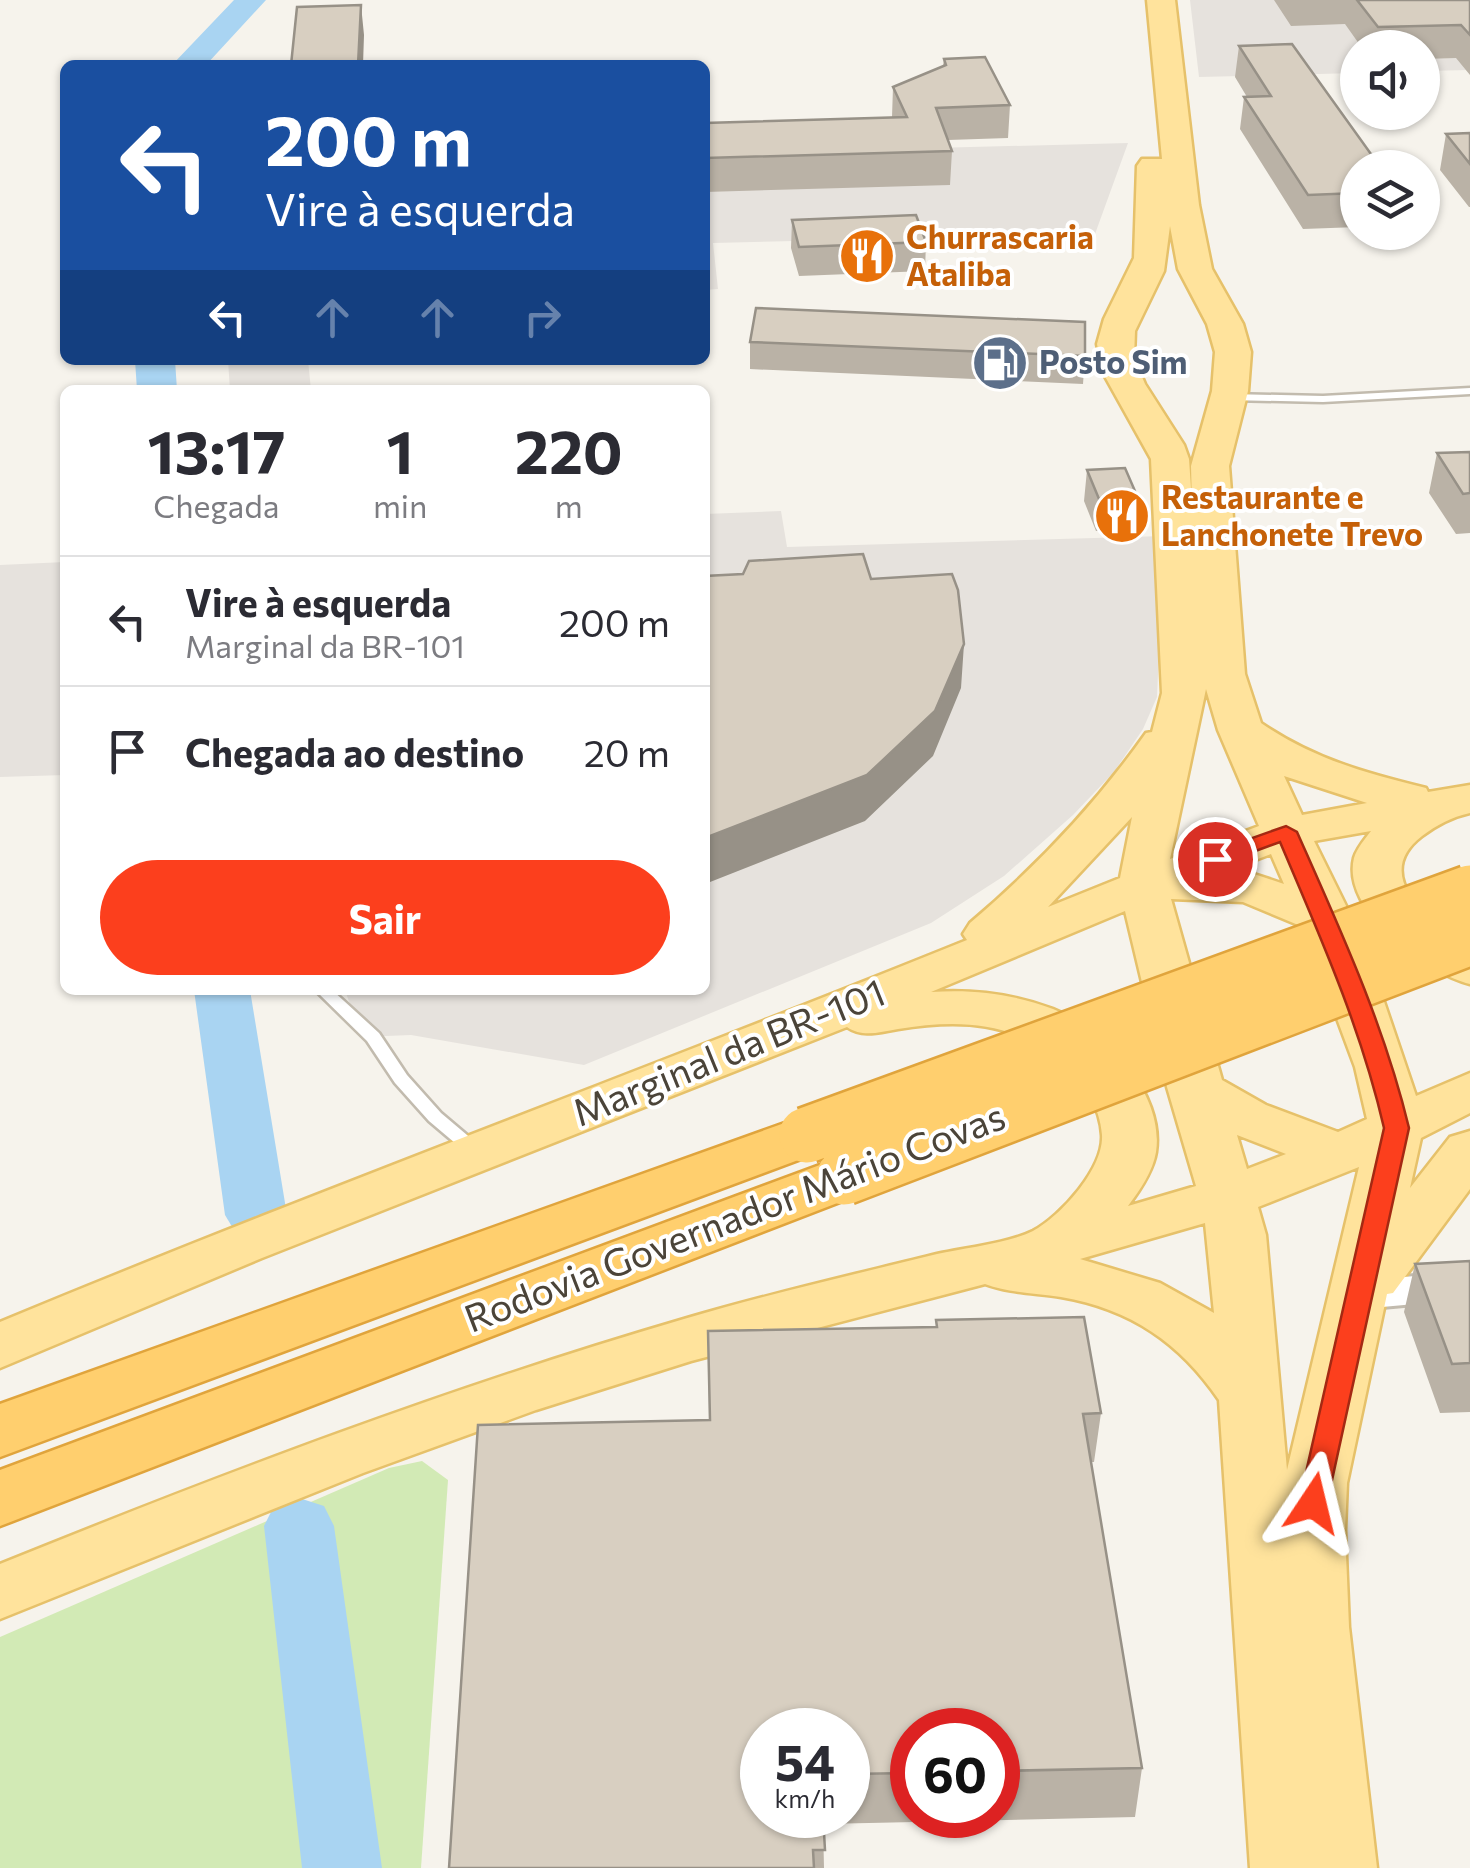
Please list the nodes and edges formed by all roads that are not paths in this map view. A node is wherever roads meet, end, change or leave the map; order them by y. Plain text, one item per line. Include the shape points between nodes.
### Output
1 (1141, 0) edge
2 (1162, 0) edge
3 (1134, 300) junction
4 (1213, 303) junction
5 (1470, 391) edge
6 (1228, 401) junction
7 (1141, 403) junction
8 (1181, 714) junction
9 (1241, 730) junction
10 (1454, 801) edge
11 (1286, 832) junction
12 (1143, 886) junction
13 (1470, 893) edge
14 (1328, 920) junction
15 (1470, 937) edge
16 (955, 962) junction
17 (1470, 968) edge
18 (328, 995) edge
19 (783, 1034) junction
20 (1194, 1087) junction
21 (1470, 1092) edge
22 (1396, 1128) junction
23 (1470, 1150) edge
24 (476, 1152) junction
25 (1342, 1154) junction
26 (826, 1156) junction
27 (1228, 1196) junction
28 (1050, 1248) junction
29 (971, 1268) junction
30 (1470, 1285) edge
31 (1360, 1294) junction
32 (0, 1346) edge
33 (1251, 1398) junction
34 (8, 1427) edge
35 (0, 1499) edge
36 (0, 1592) edge
37 (1286, 1868) edge
38 (1341, 1868) edge

1 - 3 main road via 1153,136 1152,238
2 - 4 main road via 1183,206 1195,269
3 - 4 main road via 1174,294
3 - 7 main road via 1115,345 1122,375
4 - 6 main road via 1233,352
5 - 6 lane
6 - 7 main road via 1185,410
6 - 9 main road via 1213,444 1210,484 1223,674
7 - 8 main road via 1170,459
8 - 12 main road
8 - 16 main road via 1085,846
9 - 10 main road via 1306,771 1356,789
9 - 11 main road
10 - 11 main road, Marginal da BR-101
10 - 17 main road via 1387,841 1376,861 1393,908 1416,934
11 - 12 main road, Marginal da BR-101
11 - 14 main road
12 - 14 main road via 1252,888
12 - 16 main road, Marginal da BR-101
12 - 20 main road
13 - 26 highway, Rodovia Governador Mário Covas, bridge
14 - 22 main road via 1382,1067
15 - 26 highway, Rodovia Governador Mário Covas, bridge
16 - 19 main road, Marginal da BR-101
18 - 24 lane via 373,1036 435,1117
19 - 24 main road, Marginal da BR-101
19 - 28 main road via 910,1009 966,1006 1024,1014 1069,1038 1110,1080 1131,1123 1124,1165 1101,1200
20 - 25 main road via 1276,1133
20 - 27 main road
21 - 22 main road
22 - 25 main road
22 - 31 main road
23 - 31 main road
24 - 32 main road, Marginal da BR-101
25 - 27 main road
26 - 34 highway, Rodovia Governador Mário Covas
26 - 35 highway, Rodovia Governador Mário Covas
27 - 28 main road
27 - 33 main road via 1242,1270
28 - 29 main road
29 - 33 main road via 1063,1275 1126,1292 1173,1314 1208,1342
29 - 36 main road via 689,1340 428,1422
30 - 31 street
31 - 38 main road via 1315,1483 1312,1524
33 - 37 main road

